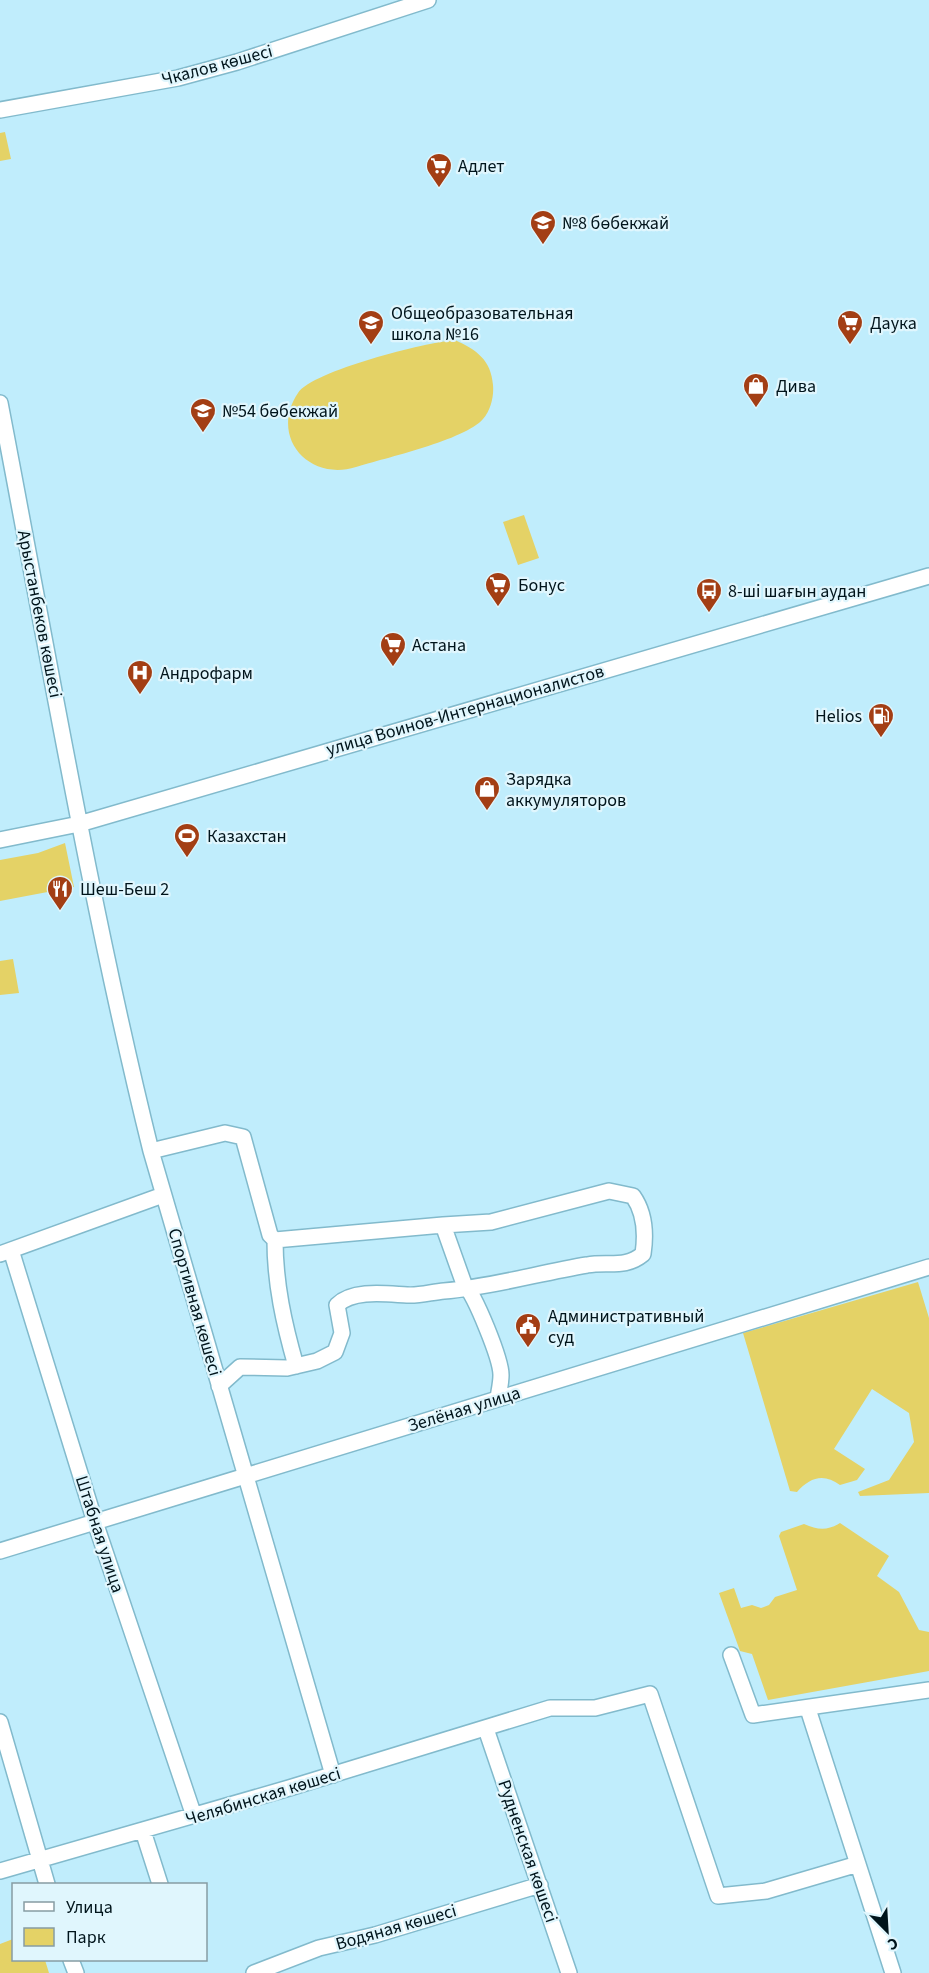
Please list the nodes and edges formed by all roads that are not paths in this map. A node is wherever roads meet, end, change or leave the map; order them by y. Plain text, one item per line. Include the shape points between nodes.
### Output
1 (428, 0) edge
2 (0, 110) edge
3 (0, 403) edge
4 (929, 576) edge
5 (79, 824) junction
6 (0, 840) edge
7 (150, 1151) junction
8 (163, 1195) junction
9 (443, 1224) junction
10 (275, 1240) junction
11 (6, 1252) edge
12 (929, 1267) edge
13 (471, 1290) junction
14 (296, 1366) junction
15 (219, 1386) junction
16 (498, 1398) junction
17 (246, 1476) junction
18 (95, 1522) junction
19 (0, 1551) edge
20 (731, 1655) dead end
21 (929, 1690) edge
22 (808, 1709) junction
23 (0, 1722) edge
24 (486, 1730) junction
25 (333, 1775) junction
26 (194, 1816) junction
27 (143, 1831) junction
28 (40, 1862) junction
29 (858, 1864) junction
30 (0, 1871) edge
31 (47, 1883) edge
32 (160, 1883) edge
33 (540, 1885) junction
34 (254, 1973) edge
35 (569, 1973) edge
36 (893, 1973) edge

1 - 2 street, Чкалов көшесі via 178,78
3 - 5 street, Арыстанбеков көшесі
4 - 5 street, улица Воинов-Интернационалистов
5 - 6 street, улица Воинов-Интернационалистов
5 - 7 street, Спортивная көшесі
7 - 8 street, Спортивная көшесі
7 - 10 street via 225,1133 243,1137 270,1235
8 - 11 street
8 - 15 street, Спортивная көшесі
9 - 10 street
9 - 13 street via 465,1284
9 - 13 street via 491,1221 609,1191 633,1196 641,1208 643,1254 633,1262 590,1264
10 - 14 street via 282,1317
11 - 18 street, Штабная улица
12 - 16 street, Зелёная улица
13 - 14 street via 372,1294 342,1300 337,1305 342,1333 335,1352
13 - 16 street via 501,1373
14 - 15 street via 240,1367
15 - 17 street, Спортивная көшесі
16 - 17 street, Зелёная улица
17 - 18 street, Зелёная улица
17 - 25 street, Спортивная көшесі
18 - 19 street, Зелёная улица
18 - 26 street, Штабная улица
20 - 22 street via 753,1715
21 - 22 street
22 - 29 street
23 - 28 street
24 - 25 street, Челябинская көшесі
24 - 29 street, Челябинская көшесі via 550,1708 595,1708 650,1694 718,1896 766,1891
24 - 33 street, Рудненская көшесі
25 - 26 street, Челябинская көшесі
26 - 27 street, Челябинская көшесі
27 - 28 street, Челябинская көшесі
27 - 32 street
28 - 30 street, Челябинская көшесі
28 - 31 street
29 - 36 street
33 - 34 street, Водяная көшесі via 319,1948
33 - 35 street, Рудненская көшесі

